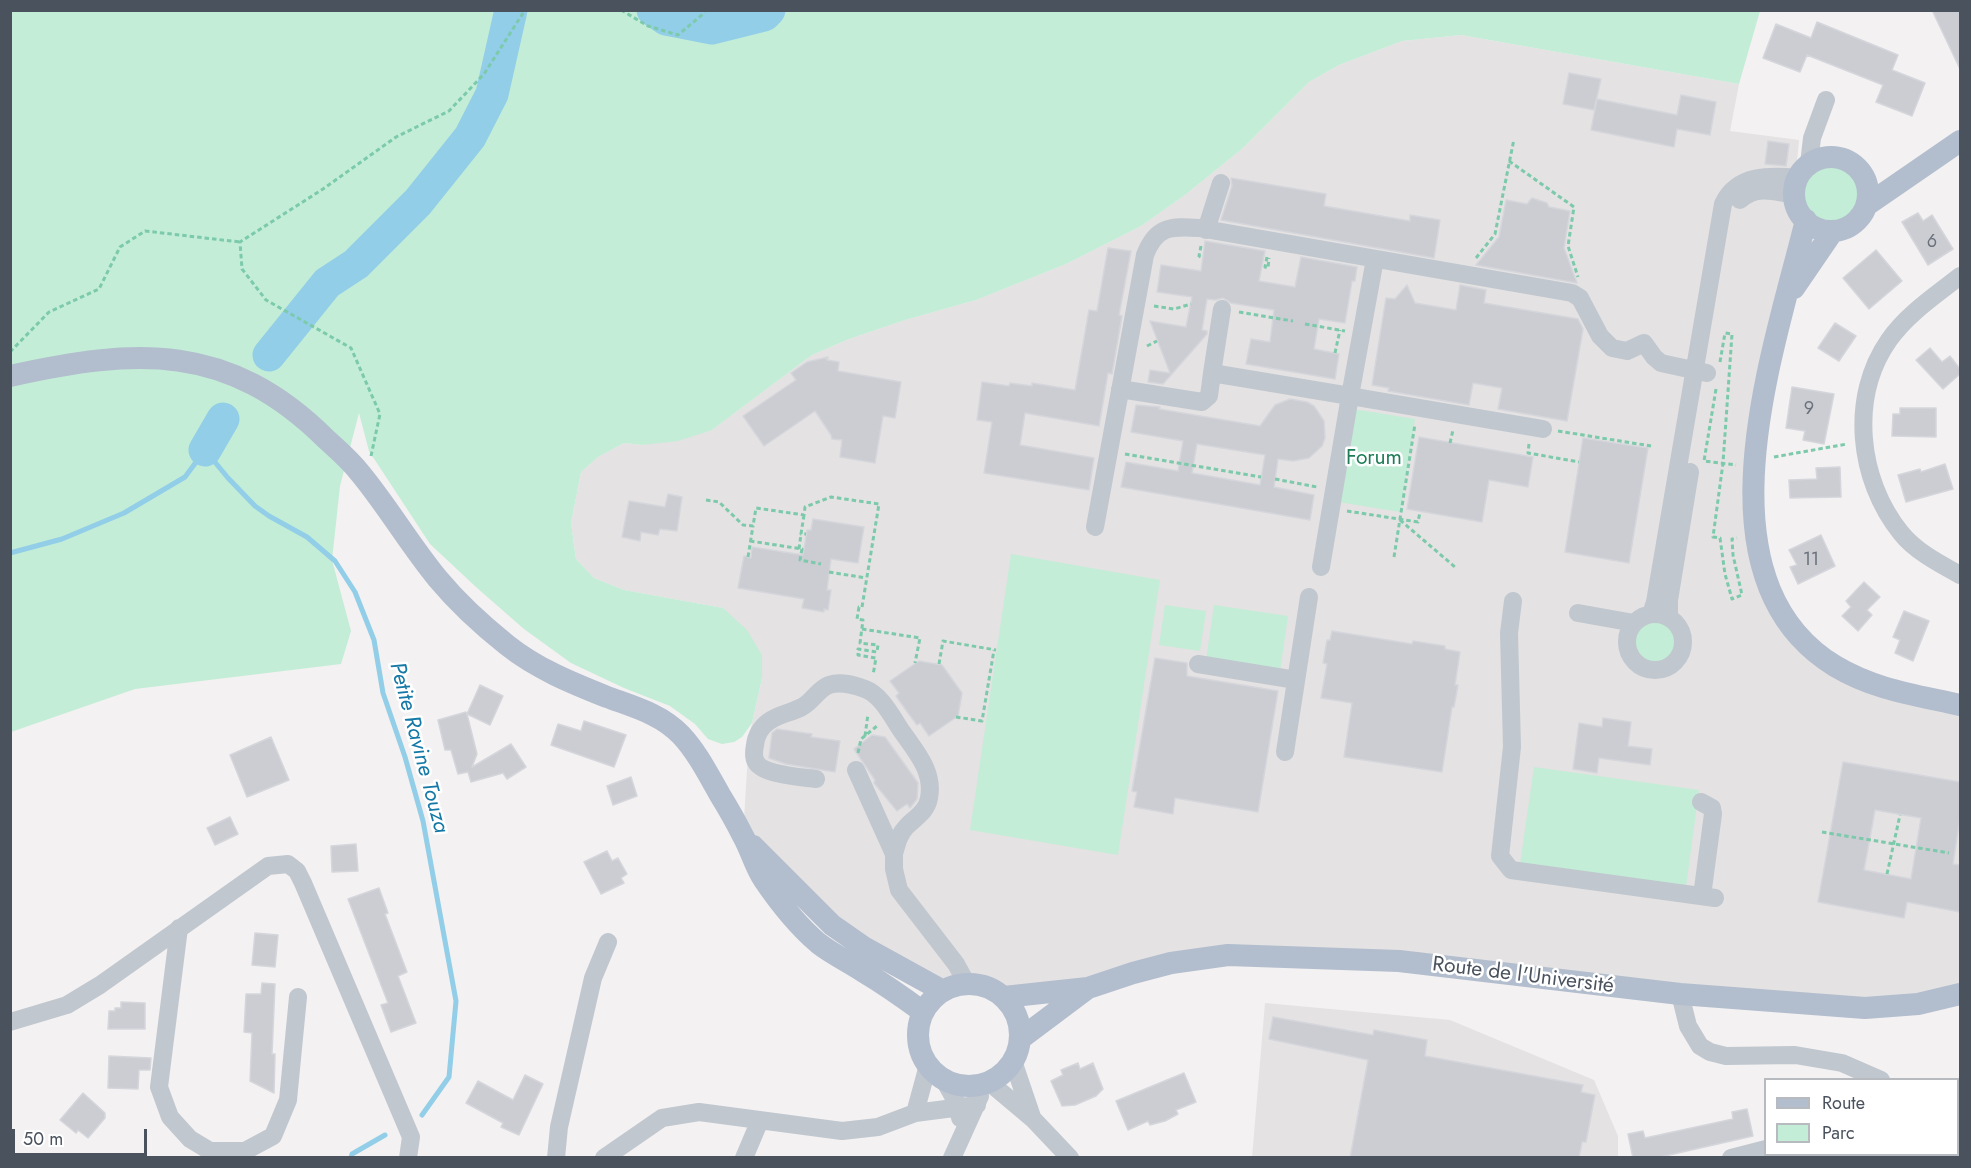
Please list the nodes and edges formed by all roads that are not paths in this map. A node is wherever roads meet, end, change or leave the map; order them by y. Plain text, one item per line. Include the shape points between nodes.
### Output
1 (1826, 100) dead end
2 (1952, 146) edge
3 (1864, 175) junction
4 (1800, 179) junction
5 (1221, 183) dead end
6 (1867, 205) junction
7 (1806, 220) junction
8 (1833, 231) junction
9 (1205, 238) junction
10 (1375, 259) junction
11 (1960, 276) edge
12 (1786, 299) junction
13 (1222, 309) road end
14 (1212, 373) junction
15 (1710, 373) junction
16 (10, 376) edge
17 (1120, 389) junction
18 (1350, 396) junction
19 (1543, 429) dead end
20 (1095, 527) dead end
21 (1321, 567) dead end
22 (1960, 575) edge
23 (1309, 597) dead end
24 (1513, 601) dead end
25 (1651, 614) junction
26 (1669, 617) junction
27 (1197, 664) dead end
28 (1296, 680) junction
29 (1960, 705) edge
30 (1285, 752) dead end
31 (856, 770) dead end
32 (816, 779) dead end
33 (1701, 802) dead end
34 (743, 836) junction
35 (894, 854) junction
36 (179, 928) junction
37 (608, 942) dead end
38 (967, 984) junction
39 (1088, 988) junction
40 (943, 991) junction
41 (1680, 994) junction
42 (298, 997) dead end
43 (1004, 997) junction
44 (1960, 998) edge
45 (923, 1012) junction
46 (10, 1022) edge
47 (1020, 1039) junction
48 (1013, 1061) junction
49 (928, 1065) junction
50 (1876, 1078) edge
51 (944, 1080) junction
52 (987, 1082) junction
53 (968, 1106) junction
54 (915, 1113) junction
55 (1033, 1119) junction
56 (760, 1120) junction
57 (1764, 1150) edge
58 (408, 1158) edge
59 (556, 1158) edge
60 (604, 1158) edge
61 (744, 1158) edge
62 (952, 1158) edge
63 (1070, 1158) edge
64 (1731, 1158) edge

1 - 4 street
2 - 3 main road via 1899,170
2 - 6 main road
3 - 4 main road via 1839,157 1828,156
3 - 6 main road
4 - 7 main road via 1796,204
4 - 15 street via 1772,190 1756,190 1737,203
5 - 9 street
6 - 8 main road via 1857,220
7 - 8 main road
7 - 12 main road
8 - 12 main road
9 - 10 street
9 - 17 street via 1175,227 1162,230 1154,238 1145,255
10 - 15 street via 1567,291 1580,298 1600,336 1612,348 1627,351 1644,343 1661,363
10 - 18 street
11 - 22 street via 1905,320 1890,339 1876,361 1863,418 1863,441 1882,506 1902,534 1935,562
12 - 29 main road via 1769,365 1754,467 1754,520 1764,576 1800,637 1834,665 1887,690
13 - 14 street
14 - 17 street via 1209,396 1202,402
14 - 18 street
15 - 25 street
15 - 26 street
16 - 34 main road via 113,358 158,357 202,363 254,383 283,401 366,480 437,578 507,645 539,668 648,712 679,733 696,752
17 - 20 street
18 - 19 street
18 - 21 street
23 - 28 street
24 - 33 street via 1509,633 1512,747 1500,856 1511,870 1708,897 1713,814 1712,808
25 - 26 street
25 - 26 street via 1639,618 1627,643 1641,667 1650,670 1669,667 1680,656 1684,641 1680,627
27 - 28 street
28 - 30 street
31 - 35 street
32 - 35 street via 783,775 756,764 755,743 763,726 808,704 832,684 853,685 874,693 928,770 930,783 927,808 906,827
34 - 40 main road via 832,925
34 - 45 main road via 761,876 803,929
35 - 38 street via 899,890
36 - 42 street via 159,1087 170,1117 190,1139 210,1151 245,1152 273,1136 288,1100
36 - 46 street via 67,1005
36 - 58 street via 268,866 288,864 297,871 411,1137
37 - 59 street via 593,978 559,1127
38 - 40 main road
38 - 43 main road via 989,988
39 - 41 main road, Route de l'Université via 1171,963 1228,955 1399,961
39 - 43 main road, Route de l'Université
39 - 47 main road, Route de l'Université
40 - 45 main road
41 - 44 main road, Route de l'Université via 1865,1008
41 - 50 street via 1688,1026 1700,1047 1710,1052 1726,1056 1804,1057 1842,1063
43 - 47 main road via 1017,1016
45 - 49 main road via 918,1039
47 - 48 main road
48 - 52 main road
48 - 55 street
49 - 51 main road
49 - 54 street
51 - 52 main road via 962,1085
51 - 53 street
52 - 53 street
52 - 55 street
53 - 54 street
53 - 62 street via 962,1138
54 - 56 street via 878,1127 842,1131
55 - 63 street
56 - 60 street via 699,1112 662,1118
56 - 61 street
57 - 64 street

